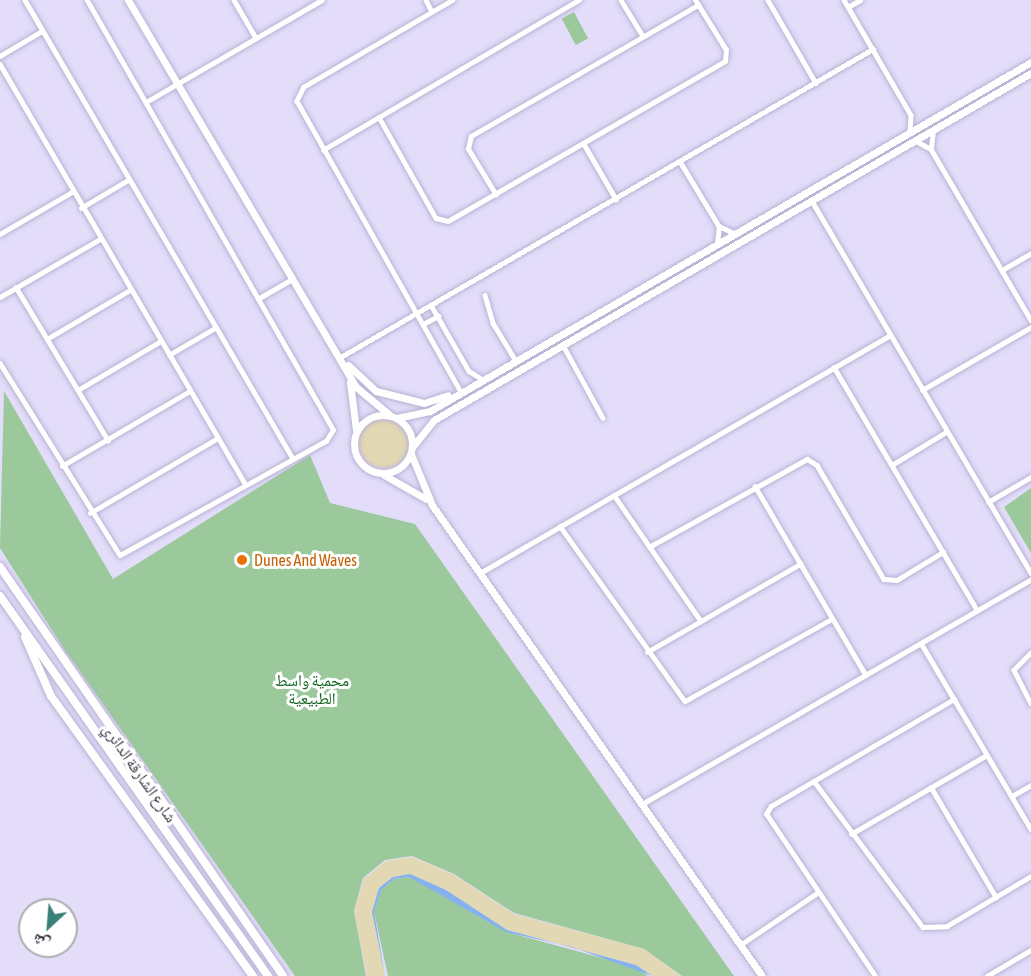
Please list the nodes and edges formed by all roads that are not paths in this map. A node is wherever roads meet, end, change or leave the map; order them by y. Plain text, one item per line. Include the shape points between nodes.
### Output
1 (25, 0) edge
2 (87, 0) edge
3 (128, 0) edge
4 (234, 0) edge
5 (322, 0) edge
6 (426, 0) edge
7 (453, 0) edge
8 (579, 0) edge
9 (621, 0) edge
10 (768, 0) edge
11 (844, 0) edge
12 (860, 0) edge
13 (696, 3) edge
14 (848, 7) junction
15 (432, 12) junction
16 (42, 31) junction
17 (643, 36) junction
18 (256, 38) junction
19 (873, 49) junction
20 (0, 56) edge
21 (1031, 62) edge
22 (0, 64) edge
23 (1031, 73) edge
24 (816, 83) junction
25 (177, 84) junction
26 (146, 102) junction
27 (911, 115) junction
28 (379, 117) junction
29 (929, 123) junction
30 (933, 131) junction
31 (908, 136) junction
32 (916, 141) junction
33 (584, 144) junction
34 (931, 149) junction
35 (323, 150) junction
36 (681, 163) junction
37 (128, 180) junction
38 (72, 192) junction
39 (496, 195) junction
40 (616, 199) junction
41 (812, 201) junction
42 (81, 208) junction
43 (718, 226) junction
44 (0, 234) edge
45 (736, 234) junction
46 (100, 239) junction
47 (717, 244) junction
48 (1031, 253) edge
49 (1002, 270) junction
50 (292, 279) junction
51 (16, 287) junction
52 (130, 290) junction
53 (485, 295) dead end
54 (0, 297) edge
55 (261, 297) junction
56 (431, 305) junction
57 (418, 312) junction
58 (438, 316) junction
59 (1031, 320) edge
60 (424, 323) junction
61 (1031, 327) edge
62 (214, 328) junction
63 (890, 335) junction
64 (47, 339) junction
65 (160, 341) junction
66 (548, 343) junction
67 (563, 345) junction
68 (169, 355) junction
69 (339, 358) junction
70 (516, 361) junction
71 (0, 363) edge
72 (526, 366) junction
73 (834, 367) junction
74 (347, 371) junction
75 (482, 379) junction
76 (78, 390) junction
77 (922, 390) junction
78 (190, 391) junction
79 (459, 393) junction
80 (394, 417) junction
81 (603, 418) dead end
82 (946, 432) junction
83 (355, 434) junction
84 (218, 438) junction
85 (108, 440) junction
86 (413, 446) junction
87 (411, 454) junction
88 (292, 457) junction
89 (892, 465) junction
90 (62, 466) junction
91 (380, 473) junction
92 (1031, 477) edge
93 (245, 484) junction
94 (755, 486) junction
95 (614, 495) junction
96 (988, 502) junction
97 (432, 505) junction
98 (90, 513) junction
99 (560, 526) junction
100 (650, 547) junction
101 (943, 552) junction
102 (800, 564) junction
103 (0, 567) edge
104 (480, 573) junction
105 (1031, 573) edge
106 (1031, 579) edge
107 (0, 596) edge
108 (977, 610) junction
109 (832, 619) junction
110 (701, 621) junction
111 (24, 631) junction
112 (921, 642) junction
113 (647, 652) junction
114 (1031, 653) edge
115 (866, 675) junction
116 (954, 699) junction
117 (1031, 703) edge
118 (987, 755) junction
119 (814, 781) junction
120 (1031, 785) edge
121 (931, 787) junction
122 (1012, 796) junction
123 (642, 804) junction
124 (1031, 829) edge
125 (851, 834) junction
126 (1031, 876) edge
127 (817, 893) junction
128 (996, 897) junction
129 (740, 945) junction
130 (1031, 950) edge
131 (253, 976) edge
132 (268, 976) edge
133 (283, 976) edge
134 (762, 976) edge
135 (875, 976) edge
136 (987, 976) edge

1 - 16 street
2 - 26 street
3 - 25 main road
4 - 18 street
5 - 18 street
6 - 15 street
7 - 15 street
8 - 28 street
9 - 17 street
10 - 24 street
11 - 14 street
12 - 14 street
13 - 17 street
13 - 33 street via 726,50 725,61
14 - 19 street
15 - 35 street via 301,89 298,105
16 - 20 street
16 - 37 street
17 - 39 street via 471,136 468,149
18 - 25 street
19 - 24 street
19 - 27 street
21 - 29 main road
22 - 38 street
23 - 30 main road
24 - 36 street
25 - 26 street
25 - 50 main road
26 - 55 street
27 - 29 street
27 - 31 street
28 - 35 street
28 - 39 street via 439,221
29 - 31 main road
30 - 32 main road
30 - 34 street
31 - 45 main road
32 - 34 street
32 - 41 main road
33 - 39 street
33 - 40 street
34 - 49 street
35 - 57 street
36 - 40 street
36 - 43 street
37 - 42 street
37 - 62 street
38 - 42 street
38 - 44 street
40 - 56 street
41 - 63 street
41 - 67 main road
42 - 46 street
43 - 45 street
43 - 47 street
45 - 47 main road
46 - 51 street
46 - 52 street
47 - 66 main road
48 - 49 street
49 - 59 street
50 - 55 street
50 - 69 main road
51 - 54 street
51 - 64 street
52 - 64 street
52 - 65 street
53 - 70 street via 493,323
55 - 88 street via 333,423 331,437
56 - 57 street
56 - 58 street
57 - 60 street
57 - 69 street
58 - 60 street
58 - 75 street via 471,372
60 - 79 street
61 - 77 street
62 - 68 street
62 - 88 street
63 - 73 street
63 - 77 street
64 - 76 street
65 - 68 street
65 - 76 street
66 - 70 main road
66 - 72 main road via 525,361
67 - 72 main road
67 - 81 street
68 - 78 street
69 - 74 main road
69 - 79 main road via 376,391 424,403
70 - 75 main road
71 - 90 street
72 - 86 main road via 430,423
73 - 89 street
73 - 95 street
74 - 80 main road via 363,395
74 - 83 main road via 356,401
75 - 79 main road
76 - 85 street
77 - 82 street
78 - 84 street
78 - 85 street
79 - 80 main road via 422,416
80 - 83 main road via 370,418
80 - 86 main road via 409,430
82 - 89 street
82 - 96 street
83 - 91 main road via 359,460
84 - 93 street
84 - 98 street
85 - 90 street
86 - 87 main road
87 - 91 main road via 402,466
87 - 97 main road
88 - 93 street
89 - 101 street
90 - 98 street
91 - 97 main road
92 - 96 street
93 - 98 street via 123,555 112,551
94 - 100 street
94 - 101 street via 801,460 813,460 889,582
94 - 102 street
95 - 99 street
95 - 100 street
96 - 105 street
97 - 104 main road
99 - 104 street
99 - 113 street
100 - 110 street
101 - 108 street
102 - 109 street
102 - 110 street
103 - 133 highway, شارع الشارقة الدائري
104 - 123 main road
106 - 108 street
107 - 111 highway, شارع الشارقة الدائري
108 - 112 street
109 - 113 street via 692,701 679,697
109 - 115 street
110 - 113 street
111 - 131 highway via 51,696
111 - 132 highway, شارع الشارقة الدائري
112 - 115 street
112 - 116 street
114 - 117 street via 1014,670
115 - 123 street
116 - 118 street
116 - 119 street
118 - 121 street
118 - 122 street
119 - 125 street
119 - 127 street via 771,806 766,817
120 - 122 street
121 - 125 street
121 - 128 street
122 - 124 street
123 - 129 main road
125 - 128 street via 923,927 943,928
126 - 128 street
127 - 129 street
127 - 135 street
129 - 134 main road
130 - 136 street

